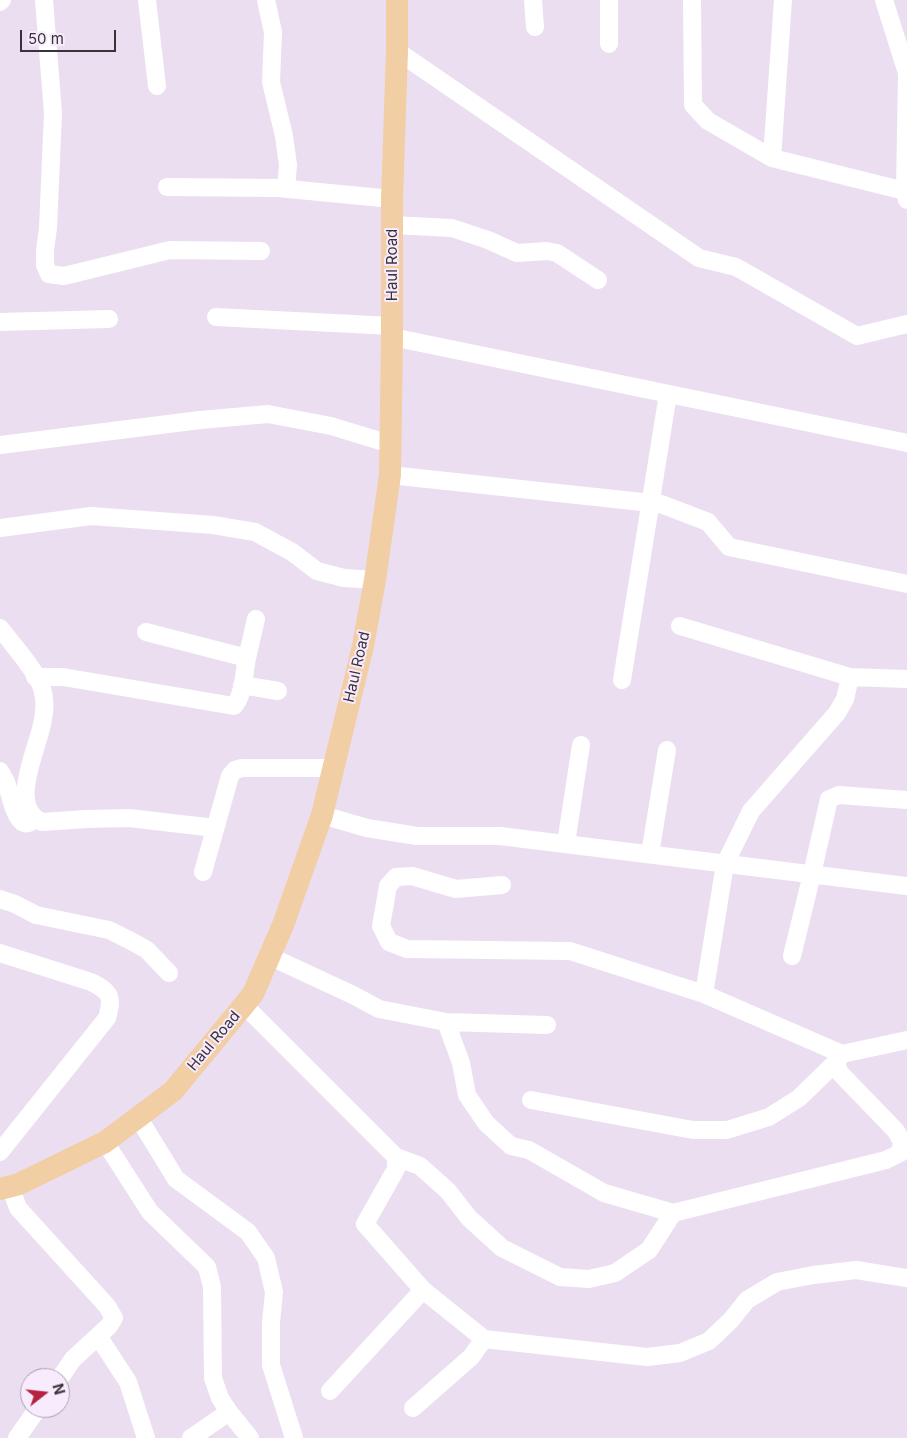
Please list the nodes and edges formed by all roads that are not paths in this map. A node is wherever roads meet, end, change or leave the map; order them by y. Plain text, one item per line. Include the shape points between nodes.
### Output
1 (44, 0) edge
2 (147, 0) edge
3 (266, 0) edge
4 (397, 0) edge
5 (533, 0) edge
6 (609, 0) edge
7 (692, 0) edge
8 (783, 0) edge
9 (884, 0) edge
10 (535, 27) dead end
11 (609, 44) dead end
12 (397, 51) junction
13 (157, 86) dead end
14 (772, 158) junction
15 (167, 187) dead end
16 (286, 189) junction
17 (906, 196) edge
18 (392, 199) junction
19 (392, 225) junction
20 (262, 251) dead end
21 (598, 280) dead end
22 (216, 317) dead end
23 (109, 319) dead end
24 (0, 322) edge
25 (907, 324) edge
26 (392, 332) junction
27 (668, 394) junction
28 (907, 443) edge
29 (390, 444) junction
30 (0, 445) edge
31 (390, 475) junction
32 (651, 503) junction
33 (0, 528) edge
34 (375, 580) junction
35 (907, 584) edge
36 (256, 620) dead end
37 (680, 626) dead end
38 (0, 628) edge
39 (146, 632) dead end
40 (247, 658) junction
41 (850, 676) junction
42 (35, 677) junction
43 (907, 679) edge
44 (622, 680) dead end
45 (242, 685) junction
46 (278, 692) dead end
47 (580, 745) dead end
48 (667, 750) dead end
49 (333, 768) junction
50 (0, 771) edge
51 (907, 800) edge
52 (322, 816) junction
53 (35, 819) junction
54 (215, 828) junction
55 (566, 843) junction
56 (650, 854) junction
57 (725, 864) junction
58 (203, 872) dead end
59 (812, 874) junction
60 (502, 885) dead end
61 (907, 886) edge
62 (0, 899) edge
63 (0, 953) edge
64 (269, 956) junction
65 (792, 956) dead end
66 (169, 973) dead end
67 (704, 994) junction
68 (244, 1005) junction
69 (446, 1022) junction
70 (547, 1025) dead end
71 (907, 1040) edge
72 (839, 1058) junction
73 (531, 1100) dead end
74 (138, 1117) junction
75 (105, 1142) junction
76 (0, 1152) edge
77 (396, 1157) junction
78 (5, 1187) edge
79 (673, 1213) junction
80 (907, 1278) edge
81 (423, 1290) junction
82 (98, 1336) junction
83 (484, 1339) junction
84 (67, 1368) edge
85 (330, 1391) dead end
86 (413, 1408) dead end
87 (229, 1412) junction
88 (31, 1418) edge
89 (17, 1438) edge
90 (146, 1438) edge
91 (191, 1438) edge
92 (250, 1438) edge
93 (294, 1438) edge

1 - 20 street via 53,113 45,250 49,274 64,276 170,250
2 - 13 street
3 - 16 street via 273,32 270,82 284,136 288,165
4 - 12 main road, Haul Road
5 - 10 street
6 - 11 street
7 - 14 street via 693,105 708,121
8 - 14 street
9 - 17 street via 907,73
12 - 18 main road, Haul Road
12 - 25 street via 699,258 736,267 857,336
14 - 17 street
15 - 16 street
16 - 18 street
18 - 19 main road, Haul Road
19 - 21 street via 452,228 517,253 557,253
19 - 26 main road, Haul Road
22 - 26 street
23 - 24 street
26 - 27 street
26 - 29 main road, Haul Road
27 - 28 street
27 - 32 street
29 - 30 street via 330,426 268,414
29 - 31 main road, Haul Road
31 - 32 street
31 - 34 main road, Haul Road
32 - 35 street via 708,522 729,546
32 - 44 street
33 - 34 street via 91,516 212,525 255,532 292,552 316,570 344,578
34 - 49 main road, Haul Road via 363,646
36 - 40 street
37 - 41 street
38 - 42 street
39 - 40 street
40 - 45 street
41 - 43 street
41 - 57 street via 846,699 837,714 751,811
42 - 45 street via 63,677 234,706
42 - 53 street via 42,688 43,720 25,793 28,808
45 - 46 street
47 - 55 street
48 - 56 street
49 - 52 main road, Haul Road
49 - 54 street via 235,770 230,776
50 - 53 street via 20,821 28,823
51 - 59 street via 839,795 829,799
52 - 55 street via 366,828 417,836 500,836
52 - 64 main road, Haul Road
53 - 54 street via 42,822 129,818
54 - 58 street
55 - 56 street
56 - 57 street
57 - 59 street
57 - 67 street
59 - 61 street
59 - 65 street
60 - 67 street via 456,889 412,876 396,877 388,886 381,926 389,942 407,949 570,951
62 - 66 street via 36,915 109,930 147,950
63 - 76 street via 104,988 110,996 111,1006 107,1018
64 - 68 main road, Haul Road
64 - 69 street via 379,1009
67 - 72 street
68 - 74 main road, Haul Road via 173,1090
68 - 77 street
69 - 70 street
69 - 79 street via 461,1062 467,1096 486,1123 511,1146 529,1150 604,1192
71 - 72 street
72 - 73 street via 799,1098 769,1117 726,1130 693,1130
72 - 79 street via 839,1072 896,1131 902,1142 900,1152 886,1160
74 - 75 main road, Haul Road
74 - 93 street via 176,1179 248,1232 266,1258 274,1292 271,1365
75 - 78 main road, Haul Road via 19,1184
75 - 87 street via 150,1212 206,1267 212,1287 213,1378
77 - 79 street via 420,1166 434,1178 469,1218 502,1248 560,1277 589,1278 615,1273 649,1250
77 - 81 street via 396,1169 365,1224
78 - 82 street via 18,1208 107,1306 114,1318
80 - 83 street via 856,1270 777,1282 748,1300 709,1341 680,1353 647,1357
81 - 83 street
81 - 85 street
82 - 84 street
82 - 90 street via 128,1382
83 - 86 street via 471,1357
87 - 91 street
87 - 92 street
88 - 89 street

